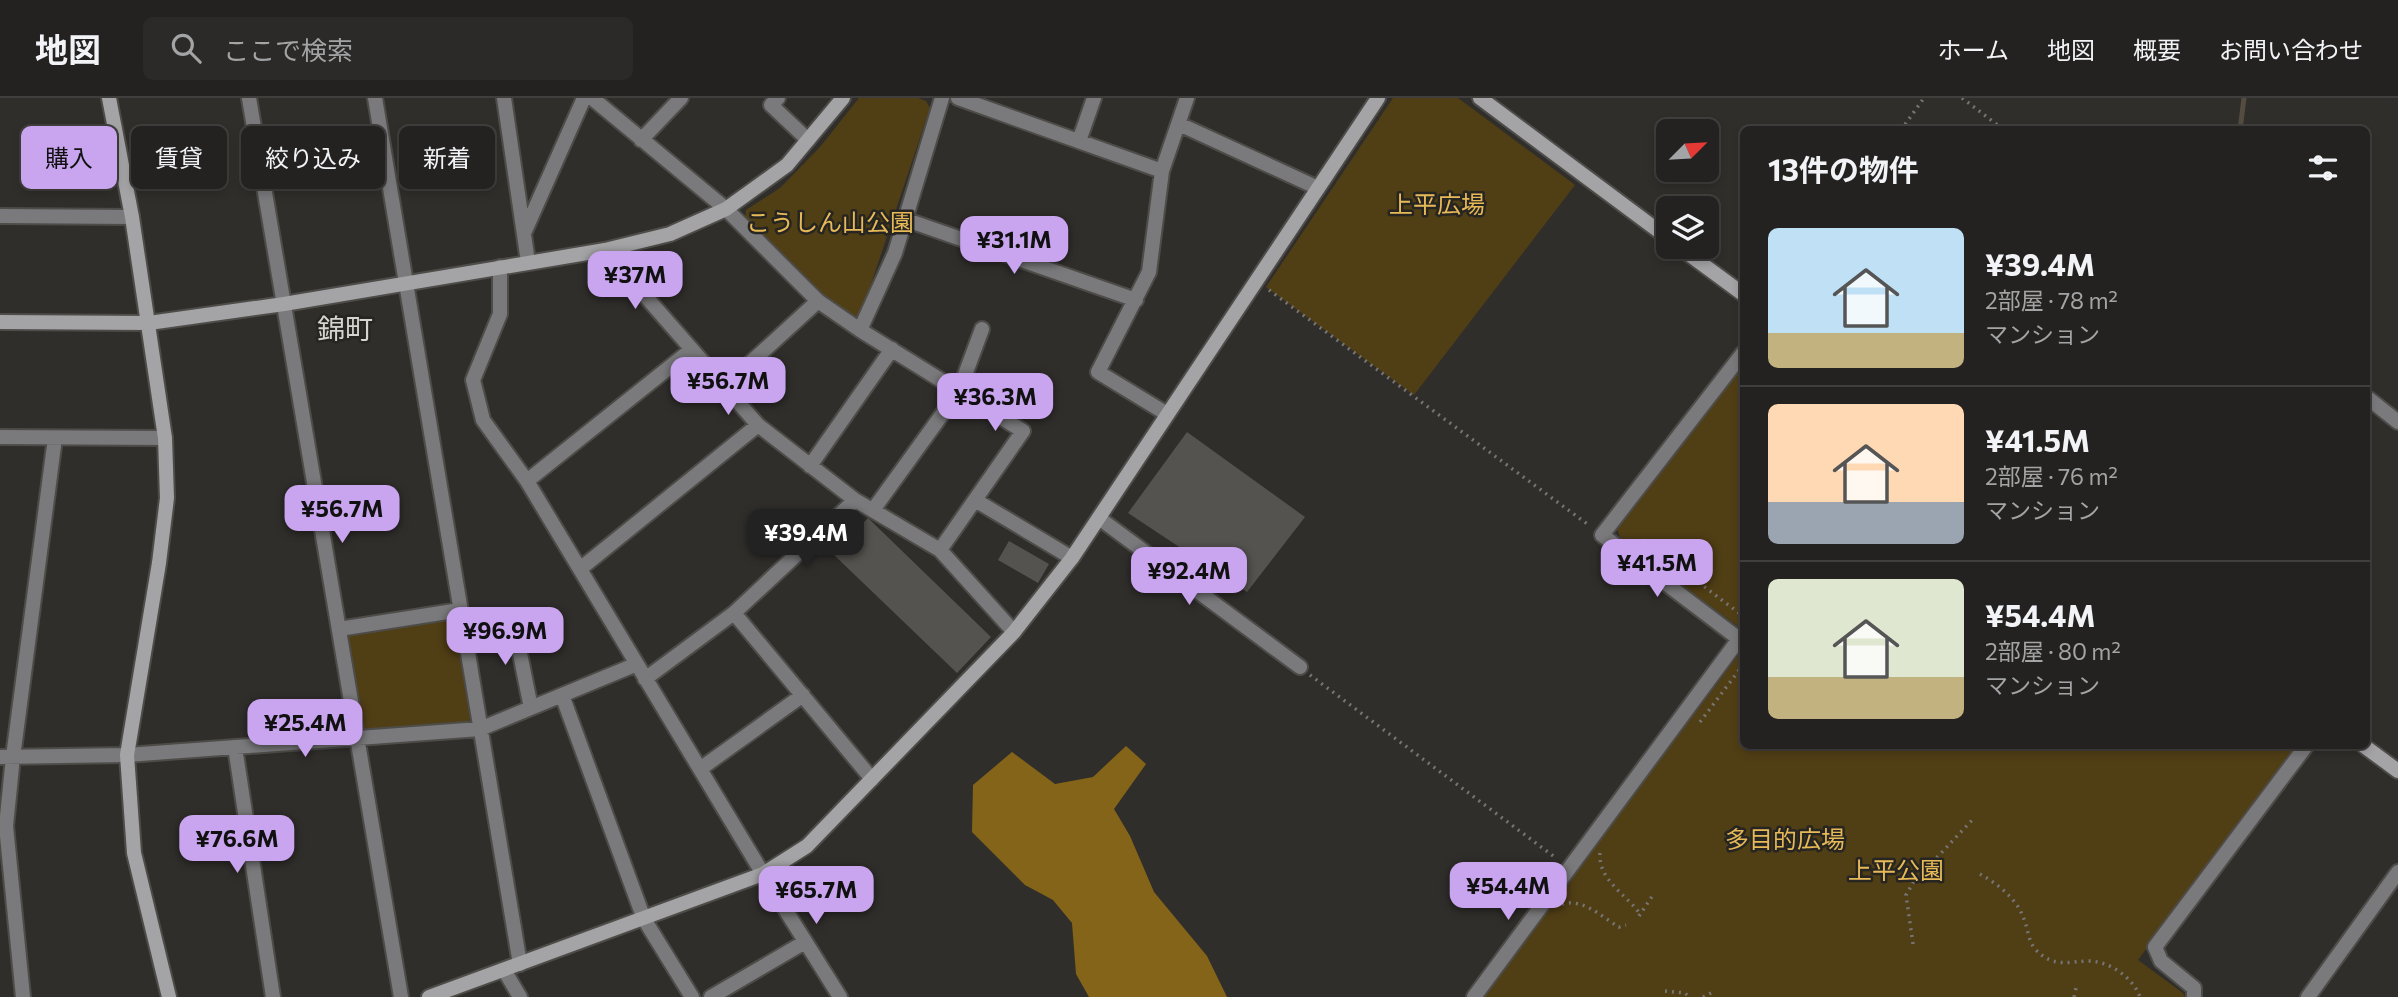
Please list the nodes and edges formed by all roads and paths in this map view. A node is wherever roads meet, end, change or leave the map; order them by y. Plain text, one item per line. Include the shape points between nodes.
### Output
1 (109, 98) edge
2 (248, 98) edge
3 (375, 98) edge
4 (504, 98) edge
5 (584, 98) edge
6 (592, 98) edge
7 (681, 98) edge
8 (778, 98) edge
9 (843, 98) edge
10 (942, 98) edge
11 (958, 98) edge
12 (1094, 98) edge
13 (1187, 98) edge
14 (1378, 98) edge
15 (1480, 98) edge
16 (1924, 98) edge
17 (1962, 98) edge
18 (997, 104) edge
19 (1179, 124) junction
20 (1904, 126) edge
21 (1999, 126) edge
22 (808, 139) junction
23 (641, 140) junction
24 (1079, 141) junction
25 (1162, 171) junction
26 (1318, 188) junction
27 (726, 209) junction
28 (0, 216) edge
29 (132, 218) junction
30 (904, 219) junction
31 (1656, 229) edge
32 (524, 232) junction
33 (605, 250) junction
34 (1695, 259) edge
35 (528, 262) junction
36 (500, 267) junction
37 (1256, 281) junction
38 (405, 284) junction
39 (1740, 292) edge
40 (1136, 300) junction
41 (818, 301) junction
42 (284, 304) junction
43 (0, 322) edge
44 (149, 323) junction
45 (982, 329) dead end
46 (860, 330) junction
47 (892, 349) junction
48 (691, 350) junction
49 (1740, 357) edge
50 (725, 386) junction
51 (959, 391) junction
52 (2370, 401) edge
53 (1167, 414) junction
54 (2398, 422) edge
55 (758, 425) junction
56 (0, 436) edge
57 (55, 438) junction
58 (165, 438) junction
59 (810, 466) junction
60 (527, 481) junction
61 (856, 500) junction
62 (975, 500) junction
63 (873, 510) junction
64 (1099, 518) junction
65 (1602, 535) junction
66 (1643, 540) dead end
67 (940, 550) junction
68 (1072, 558) junction
69 (580, 569) junction
70 (460, 610) junction
71 (734, 613) junction
72 (1740, 614) edge
73 (513, 619) dead end
74 (339, 629) junction
75 (1014, 632) junction
76 (637, 664) junction
77 (1300, 667) joint
78 (1740, 669) edge
79 (645, 679) junction
80 (562, 695) junction
81 (803, 695) junction
82 (531, 708) junction
83 (480, 729) junction
84 (1695, 729) dead end
85 (357, 738) junction
86 (235, 747) junction
87 (2304, 749) edge
88 (2368, 749) edge
89 (127, 755) junction
90 (6, 757) edge
91 (700, 769) junction
92 (2398, 771) edge
93 (872, 779) junction
94 (1974, 818) dead end
95 (1606, 845) dead end
96 (1569, 868) junction
97 (2398, 872) edge
98 (763, 874) junction
99 (1980, 874) dead end
100 (1653, 895) dead end
101 (1554, 910) dead end
102 (644, 919) junction
103 (1626, 925) dead end
104 (805, 942) junction
105 (1913, 944) dead end
106 (520, 964) junction
107 (504, 970) junction
108 (2076, 988) dead end
109 (1665, 991) dead end
110 (1713, 992) dead end
111 (23, 997) edge
112 (169, 997) edge
113 (273, 997) edge
114 (401, 997) edge
115 (429, 997) edge
116 (520, 997) edge
117 (692, 997) edge
118 (711, 997) edge
119 (840, 997) edge
120 (1474, 997) edge
121 (1689, 997) edge
122 (1703, 997) edge
123 (2074, 997) edge
124 (2140, 997) edge
125 (2194, 997) edge
126 (2308, 997) edge

1 - 29 street
2 - 42 street
3 - 38 street
4 - 32 street
5 - 32 street
6 - 23 street
7 - 23 street
8 - 22 street via 771,105
9 - 22 street
10 - 30 street
11 - 18 street
12 - 24 street
13 - 19 street
14 - 26 street
15 - 31 street
16 - 20 path
17 - 21 path
18 - 24 street
19 - 25 street
19 - 26 street
22 - 27 street via 787,165
23 - 27 street
24 - 25 street
25 - 40 street via 1149,272
26 - 37 street
27 - 33 street via 670,234
27 - 41 street
28 - 29 street
29 - 44 street
30 - 40 street
30 - 46 street via 895,253
32 - 35 street
33 - 35 street
33 - 48 street
34 - 39 street
35 - 36 street
36 - 38 street
36 - 60 street via 499,314 473,380 483,420
37 - 53 street
37 - 65 path
38 - 42 street
38 - 70 street
40 - 53 street via 1098,372
41 - 46 street
41 - 50 street
42 - 44 street
42 - 74 street
43 - 44 street
44 - 58 street
45 - 51 street
46 - 47 street
47 - 51 street
47 - 59 street
48 - 50 street
48 - 60 street
49 - 65 street
50 - 55 street
51 - 62 street via 1023,431
51 - 63 street
52 - 54 street
53 - 64 street
55 - 59 street
55 - 69 street
56 - 57 street
57 - 58 street
57 - 90 street
58 - 89 street via 166,511
59 - 61 street
60 - 69 street
61 - 63 street
61 - 71 street
62 - 67 street
62 - 68 street
63 - 67 street
64 - 68 street
64 - 77 street
65 - 96 street via 1739,639
66 - 72 path
67 - 75 street
68 - 75 street
69 - 76 street
70 - 74 street
70 - 83 street
71 - 79 street
71 - 81 street
73 - 82 street
74 - 85 street
75 - 93 street
76 - 79 street
76 - 80 street
77 - 96 path
78 - 84 path
79 - 91 street
80 - 82 street
80 - 102 street
81 - 91 street
81 - 93 street
82 - 83 street
83 - 85 street
83 - 106 street
85 - 86 street
85 - 114 street
86 - 89 street
86 - 113 street
87 - 125 street via 2155,947 2161,961 2194,988
88 - 92 street
89 - 90 street
89 - 112 street via 134,853
90 - 111 street via 6,826
91 - 98 street
93 - 98 street via 807,846
94 - 105 path via 1906,895
95 - 100 path via 1599,862 1606,879 1639,915
96 - 120 street
97 - 126 street
98 - 102 street
98 - 104 street
99 - 124 path via 2014,901 2034,948 2045,957 2065,965 2091,961 2105,965 2127,976
101 - 103 path via 1564,902 1583,904 1619,927
102 - 106 street
102 - 117 street
104 - 118 street
104 - 119 street
106 - 107 street
107 - 115 street
107 - 116 street
108 - 123 path
109 - 121 path
110 - 122 path

